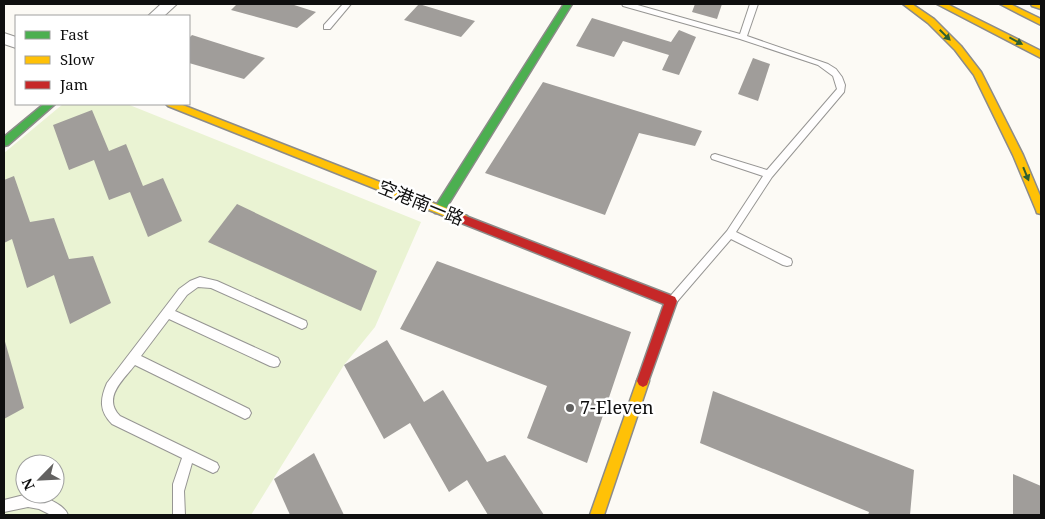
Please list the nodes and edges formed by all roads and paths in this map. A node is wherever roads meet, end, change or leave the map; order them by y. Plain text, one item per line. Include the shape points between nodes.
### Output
1 (170, 4) edge
2 (347, 4) edge
3 (568, 4) edge
4 (626, 4) edge
5 (754, 4) edge
6 (907, 4) edge
7 (941, 4) edge
8 (1004, 4) edge
9 (1035, 4) edge
10 (1041, 6) edge
11 (156, 15) edge
12 (1041, 22) edge
13 (327, 27) dead end
14 (743, 37) junction
15 (1041, 55) edge
16 (49, 105) edge
17 (174, 105) edge
18 (4, 142) edge
19 (715, 157) dead end
20 (769, 174) junction
21 (439, 210) junction
22 (1041, 210) edge
23 (730, 234) junction
24 (787, 262) dead end
25 (672, 301) junction
26 (168, 313) junction
27 (302, 324) dead end
28 (133, 358) junction
29 (274, 362) dead end
30 (245, 413) dead end
31 (189, 455) junction
32 (213, 467) dead end
33 (4, 506) edge
34 (62, 515) edge
35 (179, 515) edge
36 (597, 515) edge

1 - 11 street
2 - 13 lane
3 - 21 main road
4 - 14 lane
5 - 14 lane
6 -> 22 main road via 931,21 978,74
7 -> 15 main road
8 - 12 main road
9 - 10 main road
14 - 20 lane via 821,63 841,80 841,90
16 - 18 main road
17 - 21 main road, 空港南一路
19 - 20 lane
20 - 23 lane
21 - 25 main road, 空港南一路
23 - 24 lane
23 - 25 lane
25 - 36 main road
26 - 27 lane via 191,284 199,281
26 - 28 lane
26 - 29 lane
28 - 30 lane
28 - 31 lane via 106,397 110,415
31 - 32 lane
31 - 35 lane via 178,482
33 - 34 lane via 33,500

